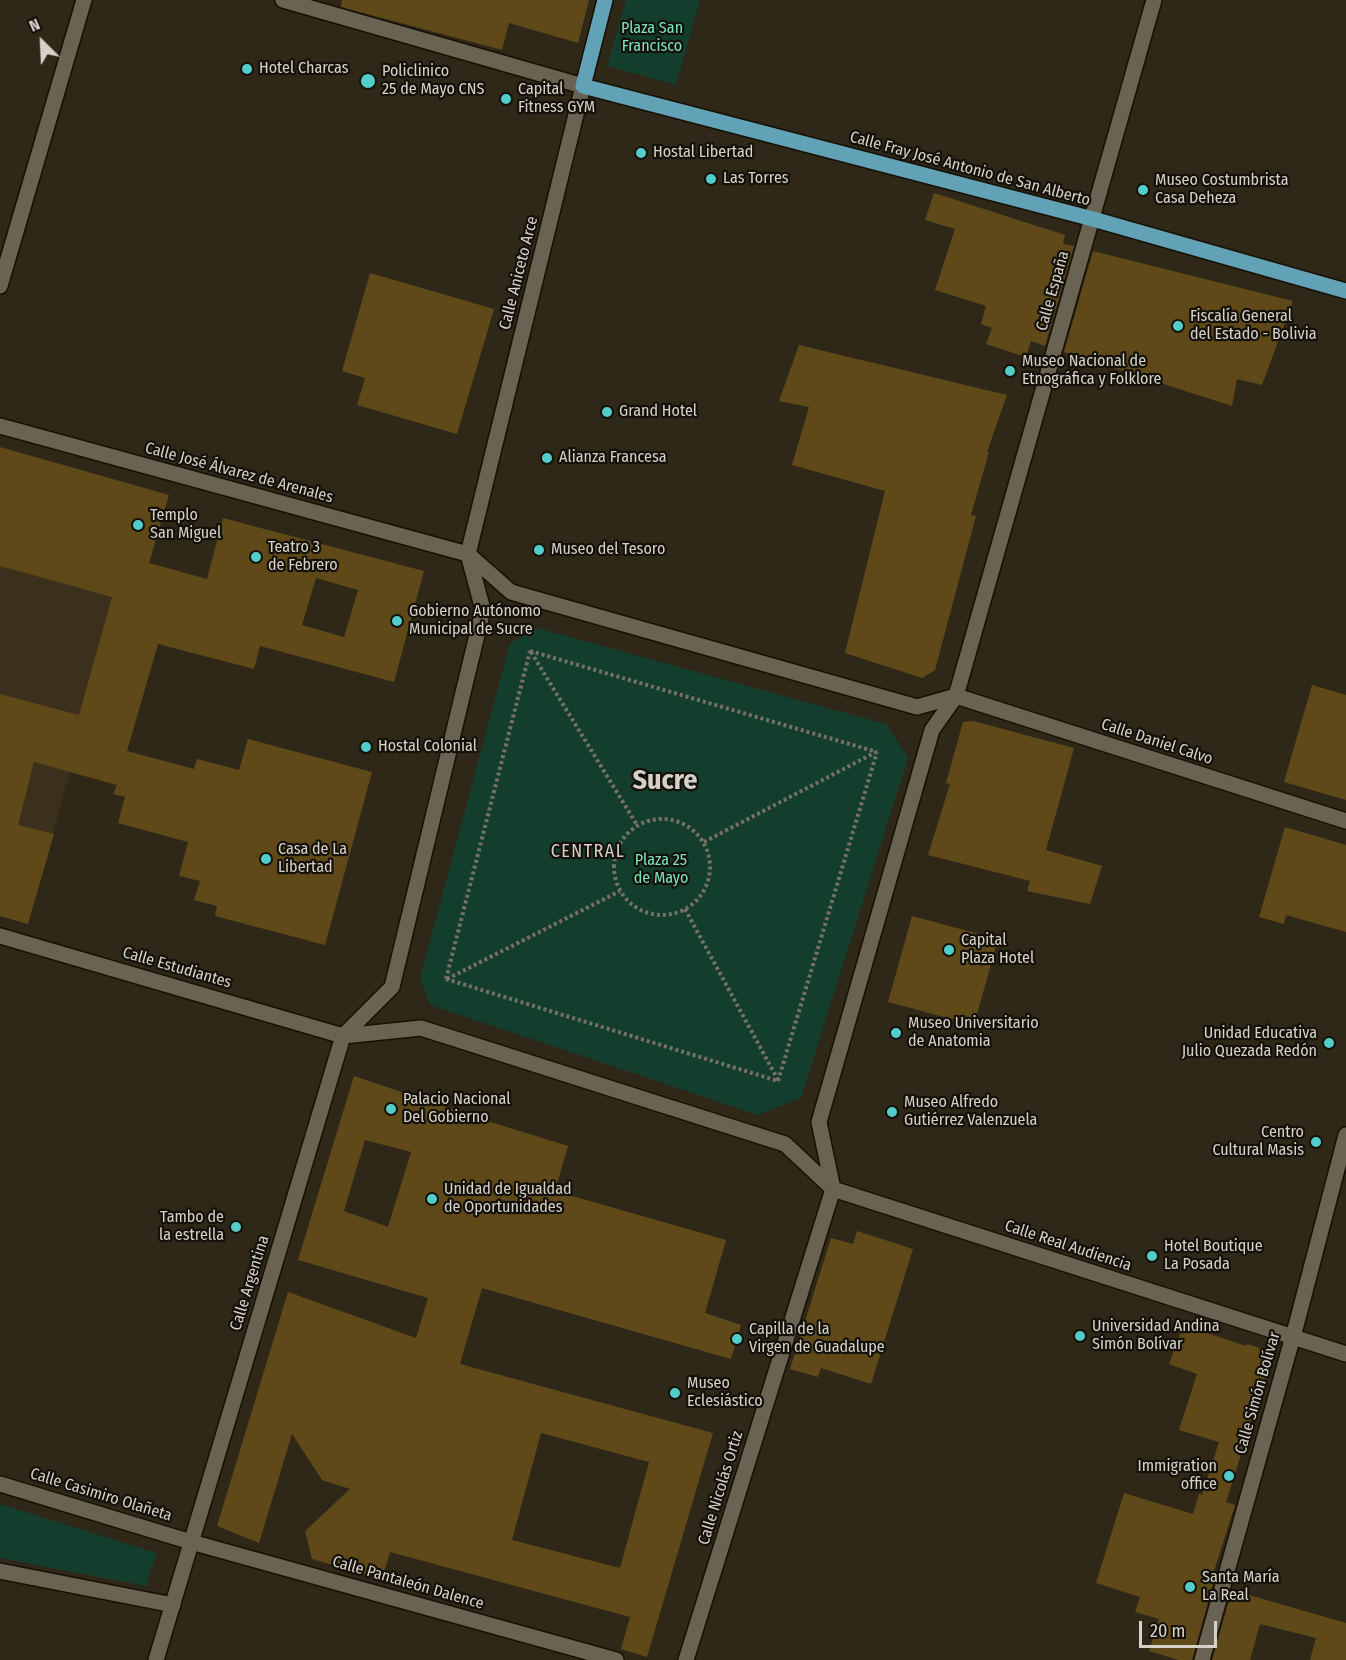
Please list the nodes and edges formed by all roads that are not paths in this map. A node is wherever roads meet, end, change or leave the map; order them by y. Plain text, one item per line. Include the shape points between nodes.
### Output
1 (84, 0) edge
2 (283, 0) edge
3 (605, 0) edge
4 (1154, 0) edge
5 (583, 87) junction
6 (1092, 219) junction
7 (0, 285) edge
8 (1346, 291) edge
9 (0, 426) edge
10 (468, 554) junction
11 (956, 696) junction
12 (1346, 821) edge
13 (0, 936) edge
14 (344, 1036) junction
15 (1346, 1136) edge
16 (833, 1189) junction
17 (1293, 1338) junction
18 (1346, 1354) edge
19 (0, 1484) edge
20 (191, 1542) junction
21 (0, 1570) edge
22 (173, 1605) junction
23 (156, 1660) edge
24 (616, 1660) edge
25 (686, 1660) edge
26 (1202, 1660) edge

1 - 7 street
2 - 5 street
3 - 5 main road, Calle Aniceto Arce
4 - 6 street, Calle España
5 - 6 main road, Calle Fray José Antonio de San Alberto
5 - 10 street, Calle Aniceto Arce
6 - 8 main road, Calle Fray José Antonio de San Alberto
6 - 11 street, Calle España
9 - 10 street, Calle José Álvarez de Arenales
10 - 11 street via 511,592 917,707
10 - 14 street via 483,610 392,987
11 - 12 street, Calle Daniel Calvo
11 - 16 street via 933,730 819,1122
13 - 14 street, Calle Estudiantes
14 - 16 street via 421,1028 785,1144
14 - 20 street, Calle Argentina
15 - 17 street, Calle Simón Bolívar
16 - 17 street, Calle Real Audiencia
16 - 25 street, Calle Nicolás Ortiz
17 - 18 street, Calle Real Audiencia
17 - 26 street, Calle Simón Bolívar
19 - 20 street, Calle Casimiro Olañeta
20 - 22 street, Calle Argentina
20 - 24 street, Calle Pantaleón Dalence
21 - 22 street
22 - 23 street, Calle Argentina

